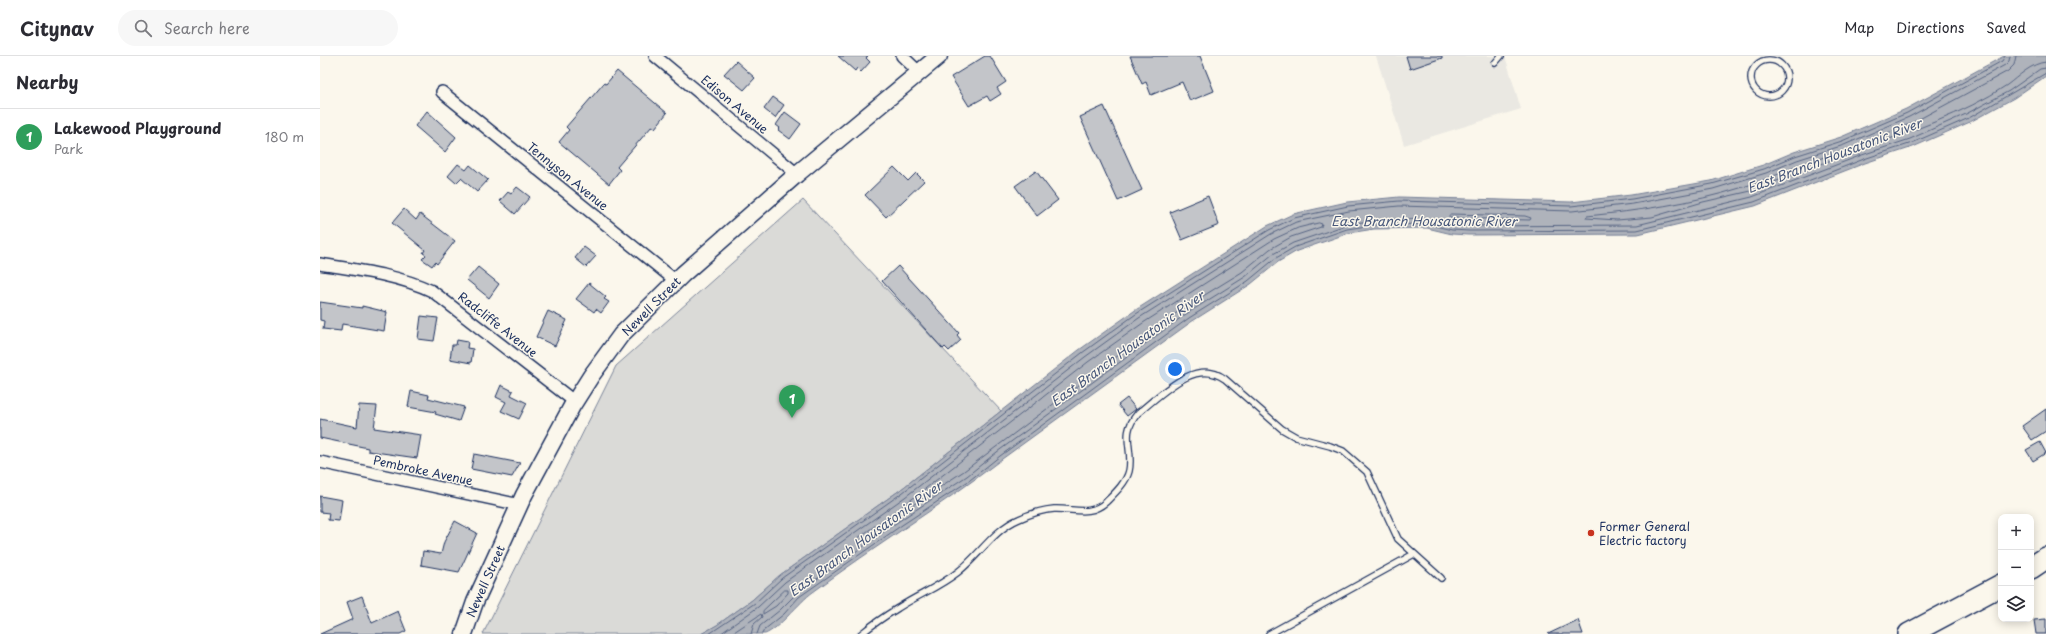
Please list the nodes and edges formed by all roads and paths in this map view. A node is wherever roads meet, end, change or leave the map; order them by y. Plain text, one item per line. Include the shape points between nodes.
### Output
1 (655, 56) edge
2 (902, 56) edge
3 (939, 56) edge
4 (1501, 56) edge
5 (1763, 59) edge
6 (1496, 63) dead end
7 (920, 73) junction
8 (442, 92) dead end
9 (797, 174) junction
10 (320, 264) edge
11 (676, 281) junction
12 (575, 402) junction
13 (320, 462) edge
14 (520, 505) junction
15 (1414, 554) junction
16 (2046, 558) edge
17 (2034, 566) edge
18 (1441, 578) dead end
19 (1999, 586) edge
20 (464, 634) edge
21 (861, 634) edge
22 (1269, 634) edge
23 (1909, 634) edge

1 - 9 street, Edison Avenue
2 - 7 street
3 - 7 street, Newell Street
4 - 6 lane
5 - 5 lane via 1752,72 1752,84 1762,95 1775,96 1785,88 1786,73 1784,67 1776,62
7 - 9 street, Newell Street
8 - 11 street, Tennyson Avenue
9 - 11 street, Newell Street
10 - 12 street, Radcliffe Avenue via 420,285 432,291
11 - 12 street, Newell Street via 621,335
12 - 14 street, Newell Street
13 - 14 street, Pembroke Avenue
14 - 20 street, Newell Street via 475,602
15 - 18 lane
15 - 21 lane via 1398,539 1367,472 1351,457 1330,446 1288,433 1218,374 1197,372 1181,380 1132,420 1128,434 1130,464 1127,476 1103,504 1086,512 1054,509 1018,519 997,534 949,579 898,607
15 - 22 lane
16 - 17 highway
19 - 23 highway

